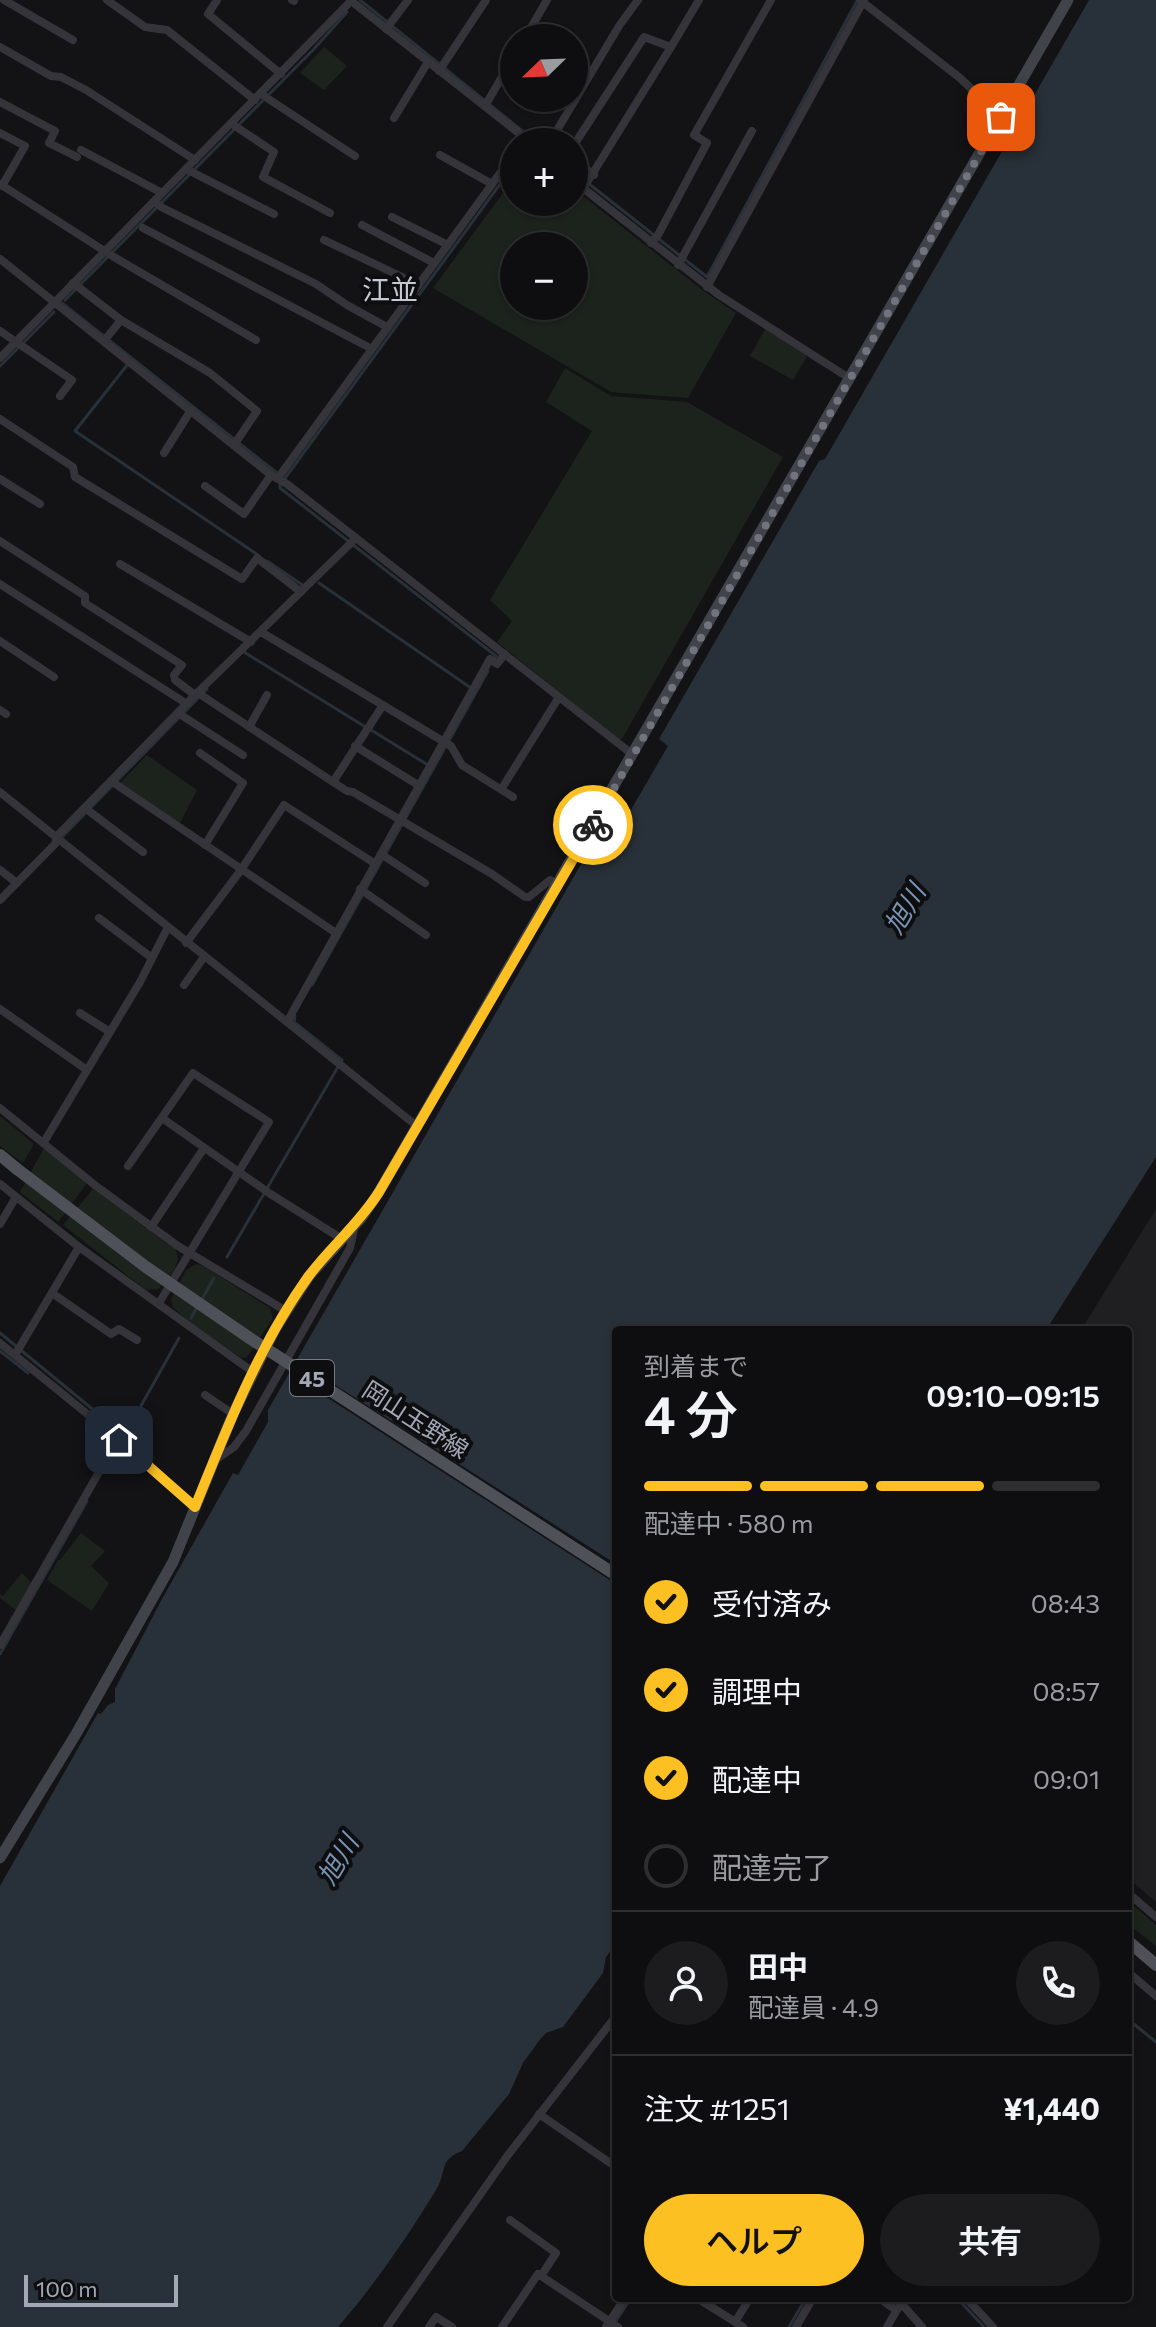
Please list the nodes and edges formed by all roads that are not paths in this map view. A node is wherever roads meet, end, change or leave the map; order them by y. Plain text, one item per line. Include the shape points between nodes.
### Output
1 (4, 0) edge
2 (107, 0) edge
3 (217, 0) edge
4 (408, 0) edge
5 (486, 0) edge
6 (547, 0) edge
7 (638, 0) edge
8 (699, 0) edge
9 (771, 0) edge
10 (863, 0) edge
11 (1068, 0) edge
12 (354, 1) edge
13 (533, 24) edge
14 (389, 25) junction
15 (73, 40) dead end
16 (0, 47) edge
17 (671, 47) junction
18 (428, 62) junction
19 (441, 67) junction
20 (281, 74) junction
21 (500, 80) edge
22 (262, 97) junction
23 (0, 102) edge
24 (486, 103) junction
25 (1001, 117) junction
26 (394, 118) dead end
27 (235, 126) junction
28 (512, 128) edge
29 (558, 128) edge
30 (585, 128) edge
31 (752, 131) dead end
32 (0, 133) edge
33 (440, 155) dead end
34 (355, 156) dead end
35 (195, 160) junction
36 (190, 171) junction
37 (500, 173) edge
38 (588, 183) joint
39 (492, 184) junction
40 (1, 185) edge
41 (162, 193) junction
42 (157, 204) junction
43 (330, 213) dead end
44 (274, 214) dead end
45 (392, 217) dead end
46 (362, 225) dead end
47 (143, 228) dead end
48 (324, 240) dead end
49 (654, 240) junction
50 (448, 245) junction
51 (109, 253) junction
52 (0, 259) edge
53 (681, 262) junction
54 (434, 263) junction
55 (419, 285) junction
56 (76, 286) junction
57 (707, 287) junction
58 (55, 302) junction
59 (121, 320) junction
60 (387, 327) junction
61 (0, 331) edge
62 (105, 339) junction
63 (256, 340) dead end
64 (19, 344) junction
65 (372, 349) junction
66 (0, 358) edge
67 (849, 378) junction
68 (60, 396) dead end
69 (191, 410) junction
70 (0, 419) edge
71 (236, 442) junction
72 (164, 453) dead end
73 (0, 479) edge
74 (279, 479) junction
75 (205, 486) dead end
76 (40, 504) dead end
77 (0, 541) edge
78 (353, 542) junction
79 (120, 564) dead end
80 (0, 584) edge
81 (301, 592) junction
82 (261, 632) junction
83 (0, 641) edge
84 (251, 642) junction
85 (505, 654) junction
86 (54, 677) dead end
87 (199, 695) junction
88 (267, 695) dead end
89 (559, 697) junction
90 (187, 704) junction
91 (383, 705) junction
92 (181, 715) junction
93 (249, 727) junction
94 (446, 743) junction
95 (355, 746) junction
96 (200, 753) dead end
97 (632, 754) junction
98 (243, 755) dead end
99 (333, 782) junction
100 (114, 783) junction
101 (418, 785) junction
102 (502, 788) junction
103 (0, 792) edge
104 (513, 797) dead end
105 (88, 810) junction
106 (402, 822) junction
107 (56, 837) junction
108 (205, 845) junction
109 (143, 852) dead end
110 (384, 857) junction
111 (374, 863) junction
112 (0, 870) edge
113 (241, 870) junction
114 (17, 883) junction
115 (425, 883) dead end
116 (558, 884) junction
117 (364, 892) junction
118 (0, 900) edge
119 (99, 918) dead end
120 (167, 929) junction
121 (336, 933) junction
122 (426, 935) dead end
123 (188, 940) junction
124 (204, 957) junction
125 (152, 958) junction
126 (184, 985) dead end
127 (0, 1009) edge
128 (80, 1013) dead end
129 (288, 1020) junction
130 (110, 1032) junction
131 (87, 1070) junction
132 (0, 1108) edge
133 (162, 1118) junction
134 (418, 1127) junction
135 (44, 1142) junction
136 (204, 1148) junction
137 (0, 1155) edge
138 (128, 1166) dead end
139 (239, 1171) junction
140 (0, 1184) edge
141 (16, 1197) junction
142 (0, 1224) edge
143 (355, 1225) junction
144 (151, 1227) junction
145 (342, 1239) junction
146 (79, 1247) junction
147 (191, 1253) junction
148 (52, 1293) junction
149 (159, 1303) junction
150 (286, 1311) junction
151 (137, 1340) dead end
152 (0, 1343) edge
153 (18, 1351) junction
154 (253, 1372) junction
155 (205, 1395) dead end
156 (233, 1414) junction
157 (120, 1441) junction
158 (213, 1462) junction
159 (195, 1507) junction
160 (612, 1572) edge
161 (0, 1645) edge
162 (0, 1858) edge
163 (1132, 1896) edge
164 (1156, 1917) edge
165 (1132, 1944) edge
166 (1156, 1965) edge
167 (1132, 1975) edge
168 (1156, 1996) edge
169 (612, 2021) edge
170 (539, 2114) junction
171 (612, 2164) edge
172 (510, 2220) dead end
173 (541, 2276) junction
174 (623, 2302) edge
175 (703, 2302) edge
176 (748, 2302) edge
177 (811, 2302) edge
178 (970, 2302) edge
179 (900, 2304) edge
180 (612, 2325) edge
181 (739, 2325) edge
182 (387, 2327) edge
183 (429, 2327) edge
184 (452, 2327) edge
185 (502, 2327) edge
186 (796, 2327) edge
187 (887, 2327) edge
188 (922, 2327) edge
189 (993, 2327) edge

1 - 15 street
2 - 22 street via 145,27 167,30
3 - 20 street via 208,14
4 - 14 street
5 - 19 street
6 - 13 street
7 - 29 street
8 - 17 street
9 - 49 street via 694,135 707,143
10 - 25 street
10 - 57 street
11 - 25 street
12 - 14 street
12 - 20 street
14 - 18 street
16 - 35 street via 86,90
17 - 30 street via 644,37
17 - 38 street
18 - 19 street
18 - 26 street
19 - 24 street
20 - 22 street
21 - 24 street
22 - 27 street
22 - 34 street
23 - 41 street via 55,131 49,143
24 - 28 street
25 - 67 street
27 - 35 street
27 - 43 street via 274,152 263,177
31 - 53 street
32 - 40 street via 25,146
33 - 39 street
35 - 36 street
36 - 41 street
36 - 44 street
37 - 39 street
38 - 49 street
39 - 50 street
40 - 51 street
41 - 42 street
42 - 51 street
42 - 60 street via 316,284
45 - 50 street
46 - 54 street
47 - 65 street
48 - 55 street
49 - 53 street
50 - 54 street
51 - 56 street
51 - 63 street
52 - 58 street
53 - 57 street
54 - 55 street
55 - 60 street
56 - 58 street
56 - 59 street
57 - 67 street
58 - 62 street
58 - 64 street
59 - 62 street
59 - 71 street via 210,373 257,411
60 - 65 street
61 - 64 street
62 - 69 street
64 - 66 street
64 - 68 street via 72,380
65 - 74 street
67 - 97 street
69 - 71 street
69 - 72 street
70 - 81 street via 73,467 75,477 242,579 257,558
71 - 74 street
73 - 76 street
74 - 75 street via 244,514
74 - 78 street
77 - 87 street via 182,665 175,680
78 - 81 street
78 - 85 street
79 - 84 street
80 - 90 street
81 - 82 street
82 - 84 street
82 - 91 street
83 - 86 street
84 - 87 street
85 - 89 street
85 - 94 street via 497,664 493,661
87 - 90 street
87 - 93 street
88 - 93 street
89 - 97 street
89 - 102 street
90 - 92 street
91 - 94 street
91 - 95 street
92 - 98 street
92 - 100 street
93 - 99 street
94 - 101 street
94 - 102 street via 462,765
95 - 99 street
95 - 101 street
96 - 108 street via 243,783
97 - 116 street
99 - 106 street
100 - 105 street
100 - 108 street
101 - 106 street
102 - 104 street
103 - 107 street
105 - 107 street
105 - 109 street
106 - 110 street
106 - 116 street via 525,897 550,880
107 - 114 street
107 - 120 street
108 - 113 street
110 - 111 street
110 - 115 street
111 - 113 street via 284,805
111 - 117 street
112 - 114 street
113 - 121 street
113 - 123 street
114 - 118 street
116 - 134 street
117 - 121 street
117 - 122 street
119 - 125 street
120 - 123 street
120 - 125 street
121 - 129 street
123 - 124 street
124 - 126 street
124 - 129 street
125 - 130 street
127 - 131 street
128 - 130 street
129 - 134 street
130 - 131 street
131 - 135 street
132 - 135 street
133 - 136 street
133 - 138 street
133 - 139 street via 193,1073 269,1122
134 - 143 street
135 - 144 street
136 - 139 street
136 - 144 street
137 - 160 main road, 岡山玉野線 / 45, bridge via 159,1276
139 - 145 street
139 - 147 street
140 - 141 street
141 - 142 street
141 - 146 street
143 - 145 street
143 - 158 street via 350,1248 246,1431
144 - 147 street
145 - 150 street
146 - 148 street
146 - 149 street
147 - 149 street
147 - 150 street
148 - 151 street via 111,1334 119,1329
148 - 153 street
149 - 154 street
150 - 154 street
152 - 153 street
153 - 157 street
154 - 156 street
155 - 156 street
156 - 158 street
157 - 159 street
157 - 161 street
158 - 159 street
159 - 162 street via 173,1562
163 - 164 street
165 - 166 main road
167 - 168 street
169 - 170 street
170 - 171 street
170 - 182 street
172 - 173 street via 556,2253
173 - 180 street
173 - 185 street
174 - 180 street
175 - 181 street
176 - 181 street
177 - 186 street
178 - 189 street
179 - 187 street
179 - 188 street
183 - 184 street via 436,2317

